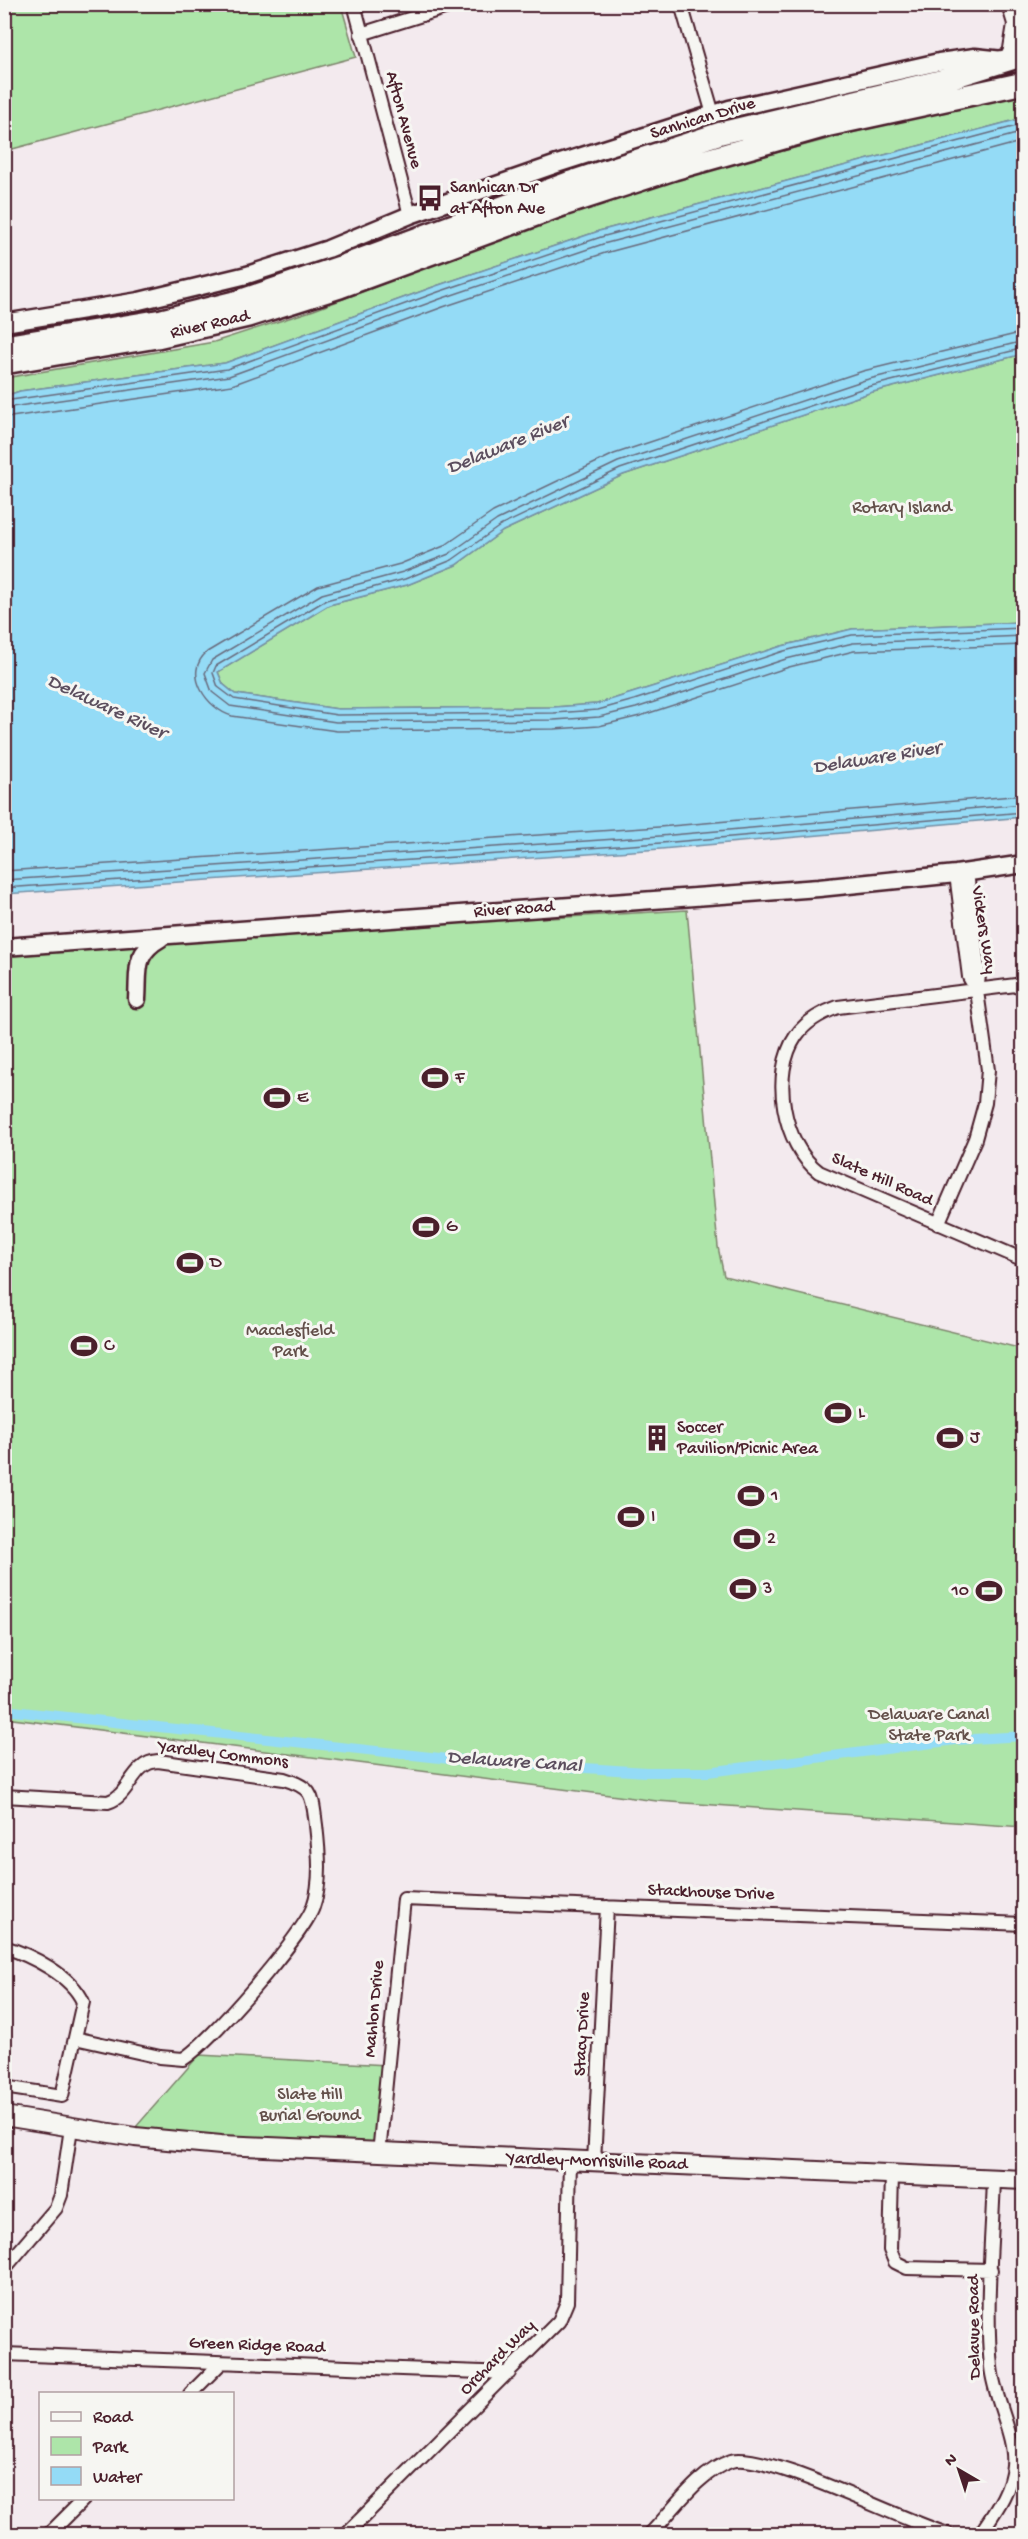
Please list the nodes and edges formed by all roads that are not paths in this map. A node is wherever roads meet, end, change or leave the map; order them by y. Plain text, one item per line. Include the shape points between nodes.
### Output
1 (354, 4) edge
2 (457, 4) edge
3 (681, 4) edge
4 (1008, 4) edge
5 (1019, 29) edge
6 (361, 34) junction
7 (1016, 58) edge
8 (1023, 83) edge
9 (712, 114) junction
10 (410, 215) junction
11 (4, 323) edge
12 (4, 346) edge
13 (4, 363) edge
14 (1023, 864) edge
15 (961, 873) junction
16 (165, 936) junction
17 (132, 938) junction
18 (4, 947) edge
19 (1023, 984) edge
20 (977, 991) junction
21 (938, 1224) junction
22 (1023, 1260) edge
23 (4, 1796) edge
24 (403, 1905) joint
25 (607, 1907) junction
26 (1023, 1924) edge
27 (4, 1947) edge
28 (75, 2038) junction
29 (4, 2087) edge
30 (4, 2116) edge
31 (71, 2128) junction
32 (379, 2154) junction
33 (570, 2161) junction
34 (594, 2162) junction
35 (892, 2175) junction
36 (994, 2179) junction
37 (1023, 2180) edge
38 (4, 2269) edge
39 (992, 2270) junction
40 (4, 2354) edge
41 (221, 2363) junction
42 (509, 2373) junction
43 (192, 2392) edge
44 (1017, 2443) edge
45 (84, 2500) edge
46 (48, 2535) edge
47 (346, 2535) edge
48 (650, 2535) edge
49 (948, 2535) edge
50 (980, 2535) edge

1 - 6 street, Afton Avenue
2 - 6 street
3 - 9 street
4 - 5 street
5 - 7 street
6 - 10 street, Afton Avenue
7 - 9 main road, Sanhican Drive via 975,57 939,62
7 - 12 highway, River Road via 940,81 722,133 568,183 288,286 193,313
8 - 13 highway, River Road via 830,125 674,169 248,316 157,337
9 - 10 main road, Sanhican Drive
10 - 11 main road, Sanhican Drive via 287,263 193,290
14 - 15 main road, River Road
15 - 16 main road, River Road via 819,888
15 - 20 street, Vickers Way via 969,977
16 - 17 main road, River Road
16 - 17 main road via 145,948 141,955 137,999
17 - 18 main road, River Road
19 - 20 street, Slate Hill Road
20 - 21 street, Vickers Way via 987,1070 985,1103 975,1139
20 - 21 street, Slate Hill Road via 825,1011 796,1035 784,1067 789,1132 804,1158 824,1174
21 - 22 street, Slate Hill Road
23 - 28 street, Yardley Commons via 108,1802 119,1796 139,1770 158,1761 284,1779 302,1785 311,1795 319,1871 313,1909 275,1963 211,2034 183,2059
24 - 25 street, Stackhouse Drive via 404,1899 450,1899
24 - 32 street, Mahlon Drive
25 - 26 street, Stackhouse Drive
25 - 34 street, Stacy Drive
27 - 28 street via 19,1951 78,1991 83,2002
28 - 29 street via 62,2096
30 - 31 main road, Yardley-Morrisville Road
31 - 32 main road, Yardley-Morrisville Road via 171,2140
31 - 38 street via 56,2208
32 - 33 main road, Yardley-Morrisville Road
33 - 34 main road, Yardley-Morrisville Road
33 - 42 street, Orchard Way via 567,2302 554,2328
34 - 35 main road, Yardley-Morrisville Road
35 - 36 main road, Yardley-Morrisville Road
35 - 39 street via 890,2250 895,2262 907,2268
36 - 37 main road, Yardley-Morrisville Road
36 - 39 street, Delavue Road
39 - 44 street, Delavue Road via 991,2366 999,2409
40 - 41 street, Green Ridge Road
41 - 42 street, Green Ridge Road
41 - 43 street
42 - 47 street, Orchard Way
44 - 50 street, Delavue Road via 1011,2477
45 - 46 street
48 - 49 street via 703,2479 731,2461 750,2460 805,2477

